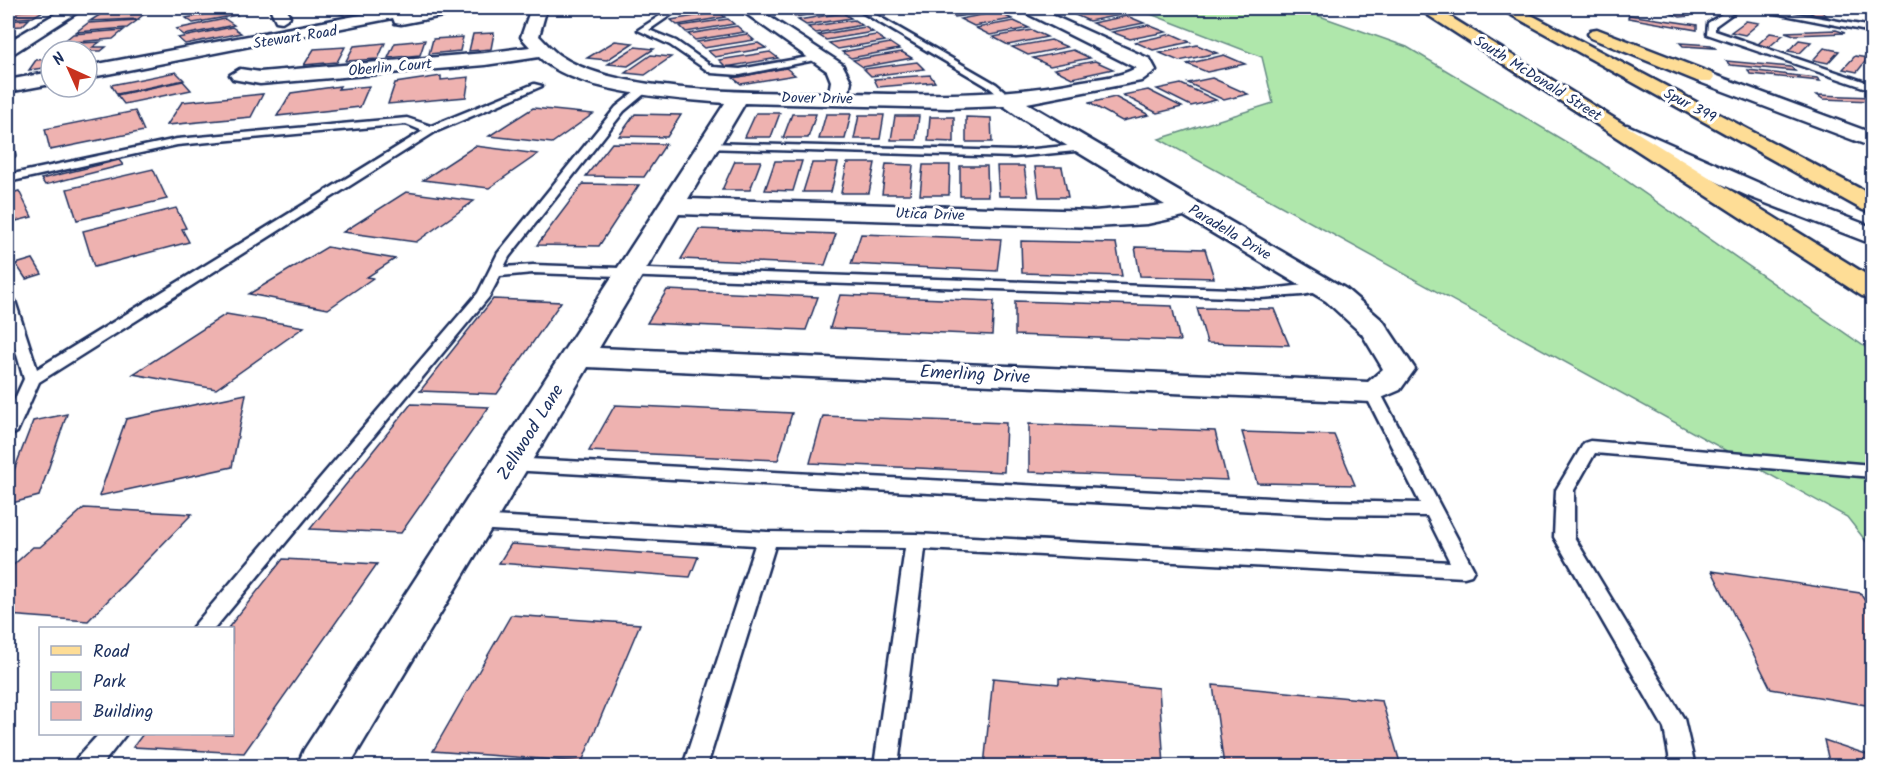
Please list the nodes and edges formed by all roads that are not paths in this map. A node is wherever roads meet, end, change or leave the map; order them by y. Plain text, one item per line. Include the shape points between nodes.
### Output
1 (76, 8) edge
2 (422, 8) edge
3 (458, 8) edge
4 (536, 8) edge
5 (677, 8) edge
6 (746, 8) edge
7 (859, 8) edge
8 (1024, 8) edge
9 (1425, 8) edge
10 (1507, 8) edge
11 (1532, 8) edge
12 (1736, 8) edge
13 (1754, 8) edge
14 (1872, 30) edge
15 (8, 49) edge
16 (203, 50) junction
17 (540, 51) junction
18 (820, 58) junction
19 (1607, 60) junction
20 (99, 70) edge
21 (1557, 70) junction
22 (240, 75) dead end
23 (1704, 77) junction
24 (39, 80) edge
25 (8, 86) edge
26 (537, 86) dead end
27 (1872, 87) edge
28 (644, 90) junction
29 (739, 97) junction
30 (838, 99) junction
31 (1010, 99) junction
32 (431, 129) junction
33 (1620, 129) junction
34 (1872, 140) edge
35 (708, 146) junction
36 (1086, 147) junction
37 (8, 178) edge
38 (1872, 205) edge
39 (671, 206) junction
40 (1189, 207) junction
41 (1872, 236) edge
42 (496, 272) junction
43 (629, 273) junction
44 (1322, 287) junction
45 (1872, 290) edge
46 (8, 302) edge
47 (577, 357) junction
48 (32, 379) junction
49 (1372, 392) junction
50 (8, 432) edge
51 (510, 464) junction
52 (1870, 474) edge
53 (1434, 510) junction
54 (475, 522) junction
55 (767, 539) junction
56 (916, 541) junction
57 (204, 627) edge
58 (113, 735) edge
59 (86, 766) edge
60 (322, 766) edge
61 (695, 766) edge
62 (886, 766) edge
63 (1683, 766) edge

1 - 15 street
2 - 16 street, Stewart Road
3 - 16 street, Stewart Road
4 - 17 street via 530,37
5 - 18 lane via 642,30 673,43 711,70 740,72
6 - 18 street
7 - 31 lane
8 - 31 street, Dover Drive via 1143,63 1146,70 1134,77
9 - 21 main road, South McDonald Street
10 - 19 main road, Spur 399
11 - 23 main road
12 - 27 lane via 1711,25 1710,32
13 - 14 lane
16 - 20 street, Stewart Road
17 - 22 street, Oberlin Court via 271,77
17 - 28 street, Dover Drive via 581,72
18 - 30 street via 838,72
19 - 21 main road
19 - 23 main road via 1650,64
19 - 38 main road, Spur 399
21 - 33 main road, South McDonald Street
23 - 34 street
24 - 25 street
26 - 32 lane
28 - 29 street, Dover Drive
28 - 42 lane via 621,109 503,256
29 - 30 street, Dover Drive
29 - 35 street, Zellwood Lane
30 - 31 street, Dover Drive
31 - 36 street, Paradella Drive
32 - 37 lane via 407,121 177,142
32 - 48 lane
33 - 41 street via 1748,187
33 - 45 main road
35 - 36 lane via 1014,154
35 - 39 street, Zellwood Lane
36 - 40 street, Paradella Drive
39 - 40 street, Utica Drive via 1094,219 1147,216
39 - 43 street, Zellwood Lane
40 - 44 street, Paradella Drive
42 - 43 lane via 533,269
42 - 57 lane via 484,294
43 - 44 lane via 1260,294
43 - 47 street, Zellwood Lane
44 - 49 street, Paradella Drive via 1358,312 1388,345 1399,369 1391,382
46 - 48 lane
47 - 49 street, Emerling Drive
47 - 51 street, Zellwood Lane
48 - 50 lane
49 - 53 lane
51 - 53 lane via 1327,508
51 - 54 street, Zellwood Lane
52 - 63 lane via 1590,447 1565,490 1564,537 1676,726
53 - 56 lane via 1464,570
54 - 55 lane
54 - 60 street, Zellwood Lane
55 - 56 lane
55 - 61 lane
56 - 62 lane
58 - 59 lane

